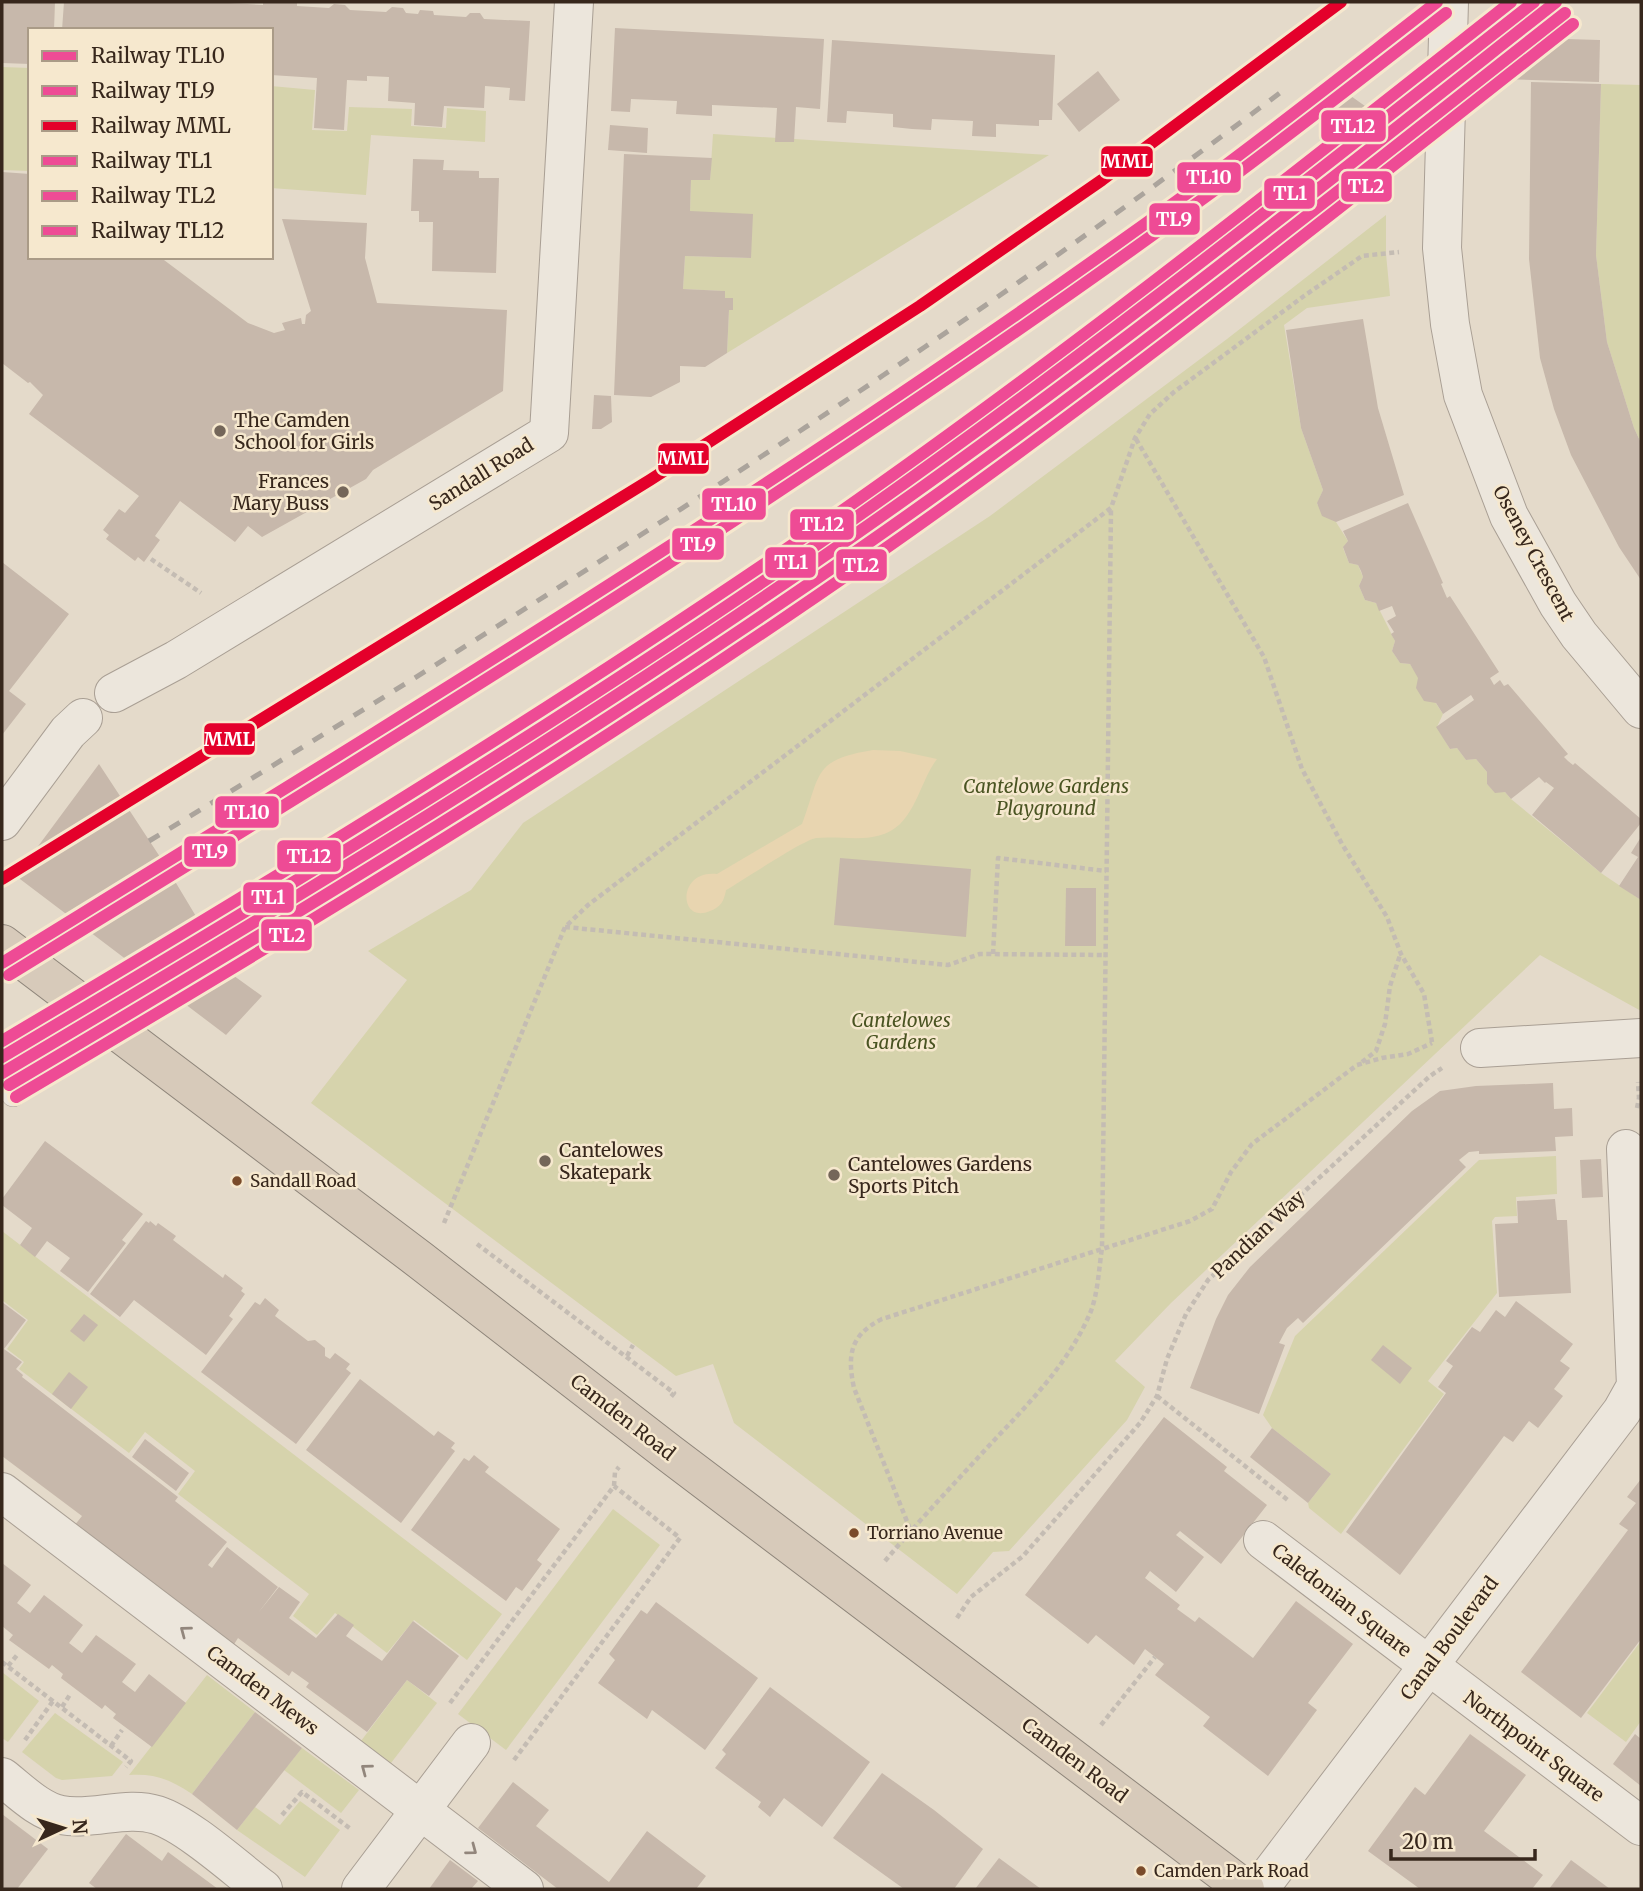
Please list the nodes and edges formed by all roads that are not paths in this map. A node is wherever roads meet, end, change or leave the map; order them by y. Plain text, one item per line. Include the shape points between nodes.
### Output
1 (574, 2) edge
2 (1450, 2) edge
3 (114, 693) dead end
4 (1641, 709) edge
5 (83, 718) dead end
6 (2, 821) edge
7 (2, 944) edge
8 (91, 1012) junction
9 (1638, 1038) edge
10 (1466, 1054) road end
11 (4, 1093) edge
12 (1626, 1149) road end
13 (2, 1492) edge
14 (1263, 1539) road end
15 (1427, 1666) junction
16 (471, 1743) dead end
17 (2, 1777) edge
18 (421, 1810) junction
19 (1641, 1826) edge
20 (263, 1889) edge
21 (361, 1889) edge
22 (524, 1889) edge
23 (1245, 1889) edge
24 (1259, 1889) edge

1 - 3 street, Sandall Road via 549,433
2 - 4 street, Oseney Crescent via 1442,248 1463,395 1509,516 1558,604
5 - 6 street
7 - 8 highway, Camden Road
8 - 11 lane via 36,1078
8 - 23 highway, Camden Road
9 - 10 street
12 - 15 street, Canal Boulevard via 1636,1386 1622,1411
18 -> 13 street, Camden Mews
14 - 15 street, Caledonian Square
15 - 19 street, Northpoint Square
15 - 24 street, Canal Boulevard
16 - 18 street
17 - 20 street via 59,1815 145,1812 170,1819
18 - 21 street
18 -> 22 street, Camden Mews

